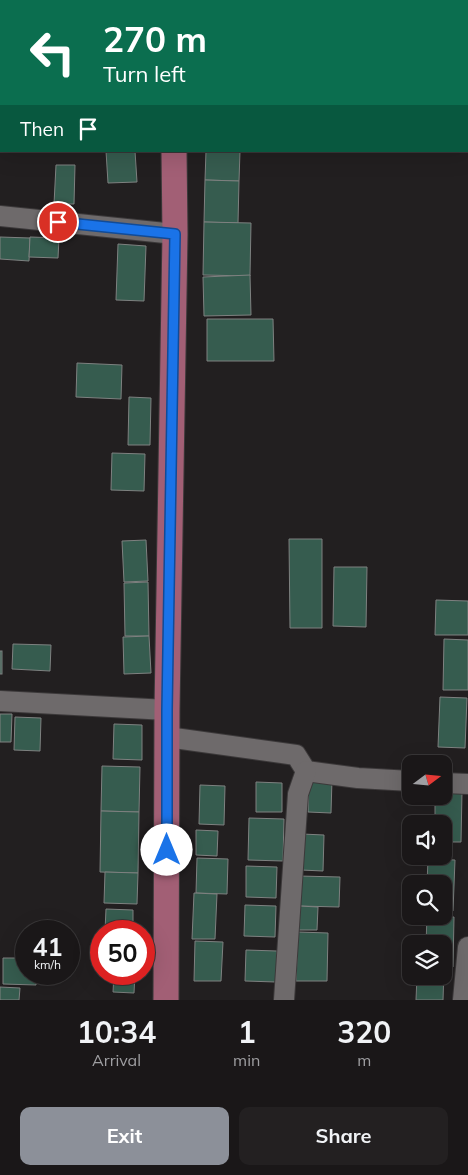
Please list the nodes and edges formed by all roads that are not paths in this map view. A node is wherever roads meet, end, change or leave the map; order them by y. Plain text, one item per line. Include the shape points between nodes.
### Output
1 (174, 152) edge
2 (0, 216) edge
3 (175, 234) junction
4 (0, 701) edge
5 (167, 710) junction
6 (167, 737) junction
7 (306, 771) junction
8 (402, 780) edge
9 (452, 783) edge
10 (468, 784) edge
11 (468, 947) edge
12 (166, 1000) edge
13 (284, 1000) edge
14 (463, 1000) edge

1 - 3 main road
2 - 3 street
3 - 5 main road
4 - 5 street
5 - 6 main road
6 - 7 street via 296,755
6 - 12 main road
7 - 8 street
7 - 13 street via 298,794
9 - 10 street
11 - 14 street

